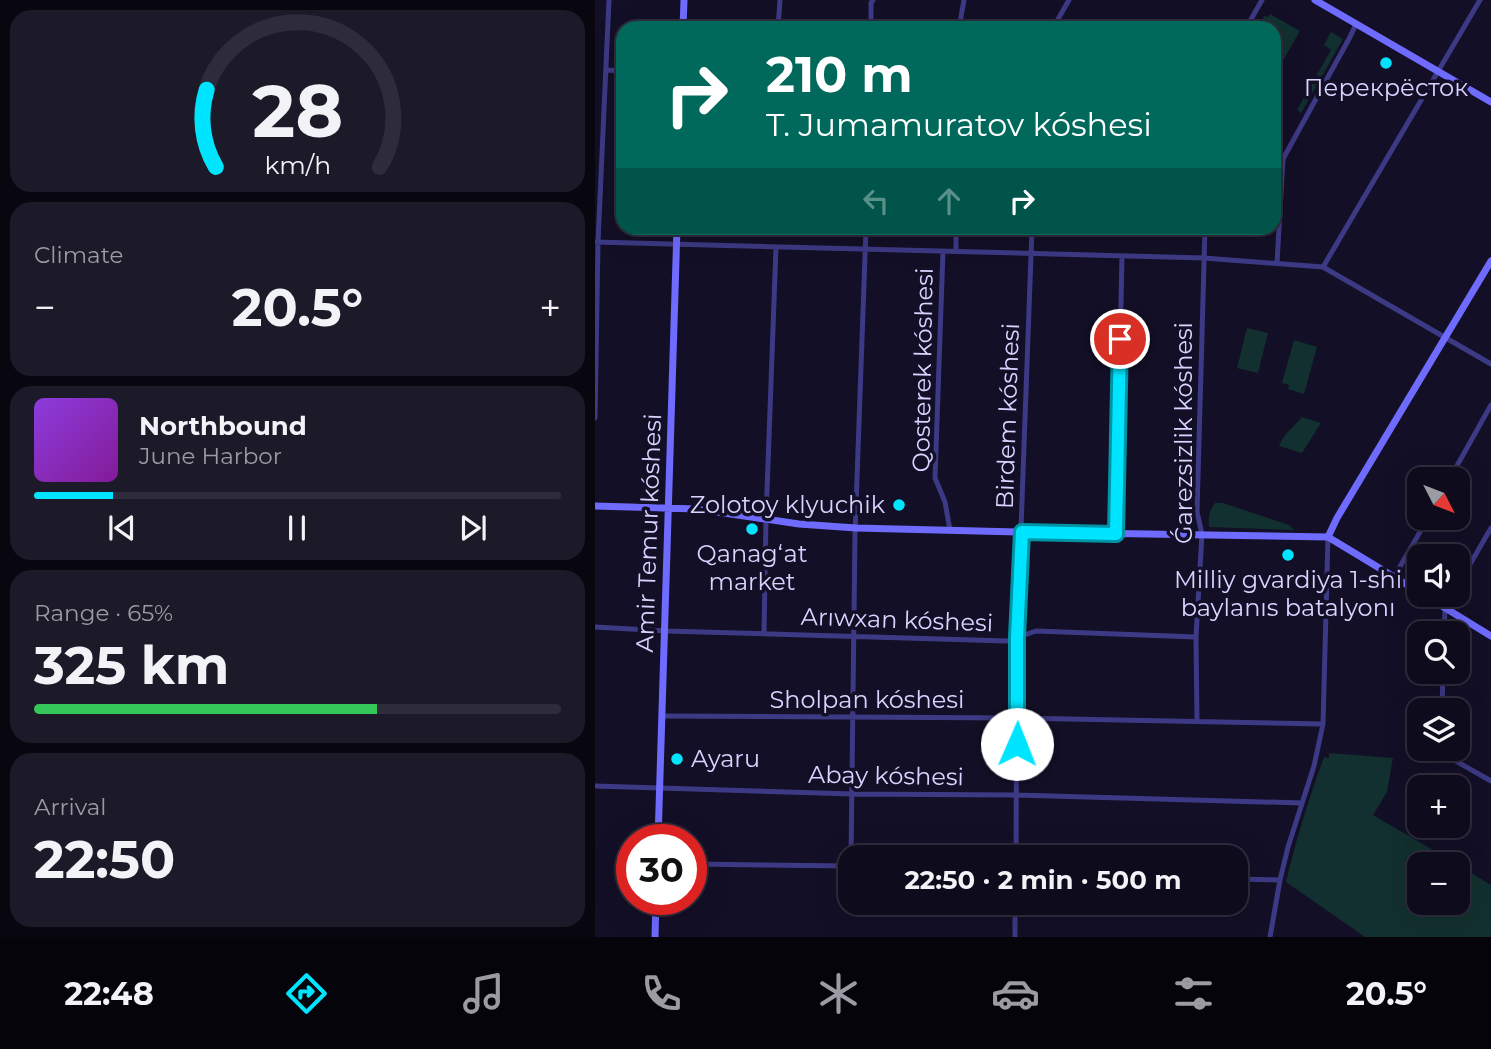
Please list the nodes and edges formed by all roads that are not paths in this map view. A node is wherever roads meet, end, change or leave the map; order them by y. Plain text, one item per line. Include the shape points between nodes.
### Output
1 (610, 0) edge
2 (684, 0) edge
3 (780, 0) edge
4 (873, 0) edge
5 (964, 0) edge
6 (1069, 0) edge
7 (1262, 0) edge
8 (1315, 0) edge
9 (1480, 0) edge
10 (683, 21) edge
11 (778, 21) edge
12 (871, 21) edge
13 (960, 21) edge
14 (1057, 21) edge
15 (1250, 21) edge
16 (1356, 24) junction
17 (605, 70) junction
18 (1438, 70) junction
19 (616, 71) edge
20 (1491, 102) edge
21 (1281, 194) edge
22 (677, 235) edge
23 (866, 235) edge
24 (956, 235) edge
25 (1032, 235) edge
26 (1205, 235) edge
27 (1279, 235) edge
28 (597, 242) edge
29 (677, 245) junction
30 (776, 247) junction
31 (866, 249) junction
32 (943, 251) junction
33 (957, 251) junction
34 (1031, 253) junction
35 (1122, 256) junction
36 (1204, 258) junction
37 (1491, 261) edge
38 (1277, 263) junction
39 (1323, 267) junction
40 (1446, 338) junction
41 (1491, 364) edge
42 (1491, 405) edge
43 (595, 418) edge
44 (1456, 467) edge
45 (595, 506) edge
46 (669, 508) junction
47 (766, 519) junction
48 (856, 528) junction
49 (1491, 528) edge
50 (950, 530) junction
51 (1421, 530) edge
52 (1022, 532) junction
53 (1116, 534) junction
54 (1202, 534) junction
55 (1328, 537) junction
56 (1470, 564) edge
57 (1394, 577) junction
58 (1407, 585) edge
59 (1444, 608) joint
60 (1444, 621) edge
61 (595, 627) edge
62 (666, 631) junction
63 (764, 634) junction
64 (853, 636) junction
65 (1491, 636) edge
66 (1017, 637) junction
67 (1196, 637) junction
68 (663, 716) junction
69 (854, 717) junction
70 (1017, 719) junction
71 (1197, 722) junction
72 (1323, 724) junction
73 (1458, 761) edge
74 (1491, 781) edge
75 (595, 786) edge
76 (660, 789) junction
77 (852, 794) junction
78 (1016, 795) junction
79 (1302, 803) junction
80 (659, 824) edge
81 (851, 845) edge
82 (1016, 845) edge
83 (707, 864) edge
84 (838, 866) edge
85 (1248, 879) edge
86 (1280, 880) junction
87 (656, 915) edge
88 (1015, 915) edge
89 (655, 937) edge
90 (1015, 937) edge
91 (1270, 937) edge

1 - 17 street
2 - 10 main road
3 - 11 street
4 - 12 street
5 - 13 street
6 - 14 street
7 - 15 street
8 - 16 main road
9 - 18 street
16 - 18 main road
16 - 21 street via 1283,159
17 - 19 street
17 - 28 street
18 - 20 main road
18 - 39 street
22 - 29 main road, Amir Temur kóshesi
23 - 31 street
24 - 33 street, Qosterek kóshesi
25 - 34 street, Birdem kóshesi
26 - 36 street, Ǵarezsizlik kóshesi
27 - 38 street
28 - 29 street
28 - 43 street
29 - 30 street
29 - 46 main road, Amir Temur kóshesi
30 - 31 street
30 - 47 street
31 - 32 street
31 - 48 street
32 - 33 street
32 - 50 street, Qosterek kóshesi via 935,478
33 - 34 street
34 - 35 street
34 - 52 street, Birdem kóshesi
35 - 36 street
35 - 53 street
36 - 38 street
36 - 54 street, Ǵarezsizlik kóshesi via 1197,512
37 - 40 main road
38 - 39 street
39 - 40 street
40 - 41 street
40 - 55 main road
42 - 44 street
45 - 46 main road
46 - 47 main road
46 - 62 main road, Amir Temur kóshesi
47 - 48 main road
47 - 63 street
48 - 50 main road
48 - 64 street
49 - 56 street
50 - 52 main road
51 - 57 street
52 - 53 main road
52 - 66 street, Birdem kóshesi
53 - 54 main road
54 - 55 main road
54 - 67 street, Ǵarezsizlik kóshesi
55 - 57 main road
55 - 72 street
57 - 58 main road
59 - 60 street
59 - 65 main road
61 - 62 street, Arıwxan kóshesi
62 - 63 street, Arıwxan kóshesi
62 - 68 main road, Amir Temur kóshesi
63 - 64 street, Arıwxan kóshesi
64 - 66 street, Arıwxan kóshesi
64 - 69 street
66 - 67 street, Arıwxan kóshesi via 1036,631
66 - 70 street, Birdem kóshesi
67 - 71 street, Ǵarezsizlik kóshesi
68 - 69 street, Sholpan kóshesi
68 - 76 main road, Amir Temur kóshesi
69 - 70 street, Sholpan kóshesi
69 - 77 street
70 - 71 street, Sholpan kóshesi
70 - 78 street, Birdem kóshesi
71 - 72 street, Sholpan kóshesi
72 - 79 street
73 - 74 street
75 - 76 street, Abay kóshesi
76 - 77 street, Abay kóshesi
76 - 80 main road, Amir Temur kóshesi
77 - 78 street, Abay kóshesi
77 - 81 street
78 - 79 street, Abay kóshesi
78 - 82 street, Birdem kóshesi
79 - 86 street
83 - 84 street
85 - 86 street
86 - 91 street
87 - 89 main road
88 - 90 street

